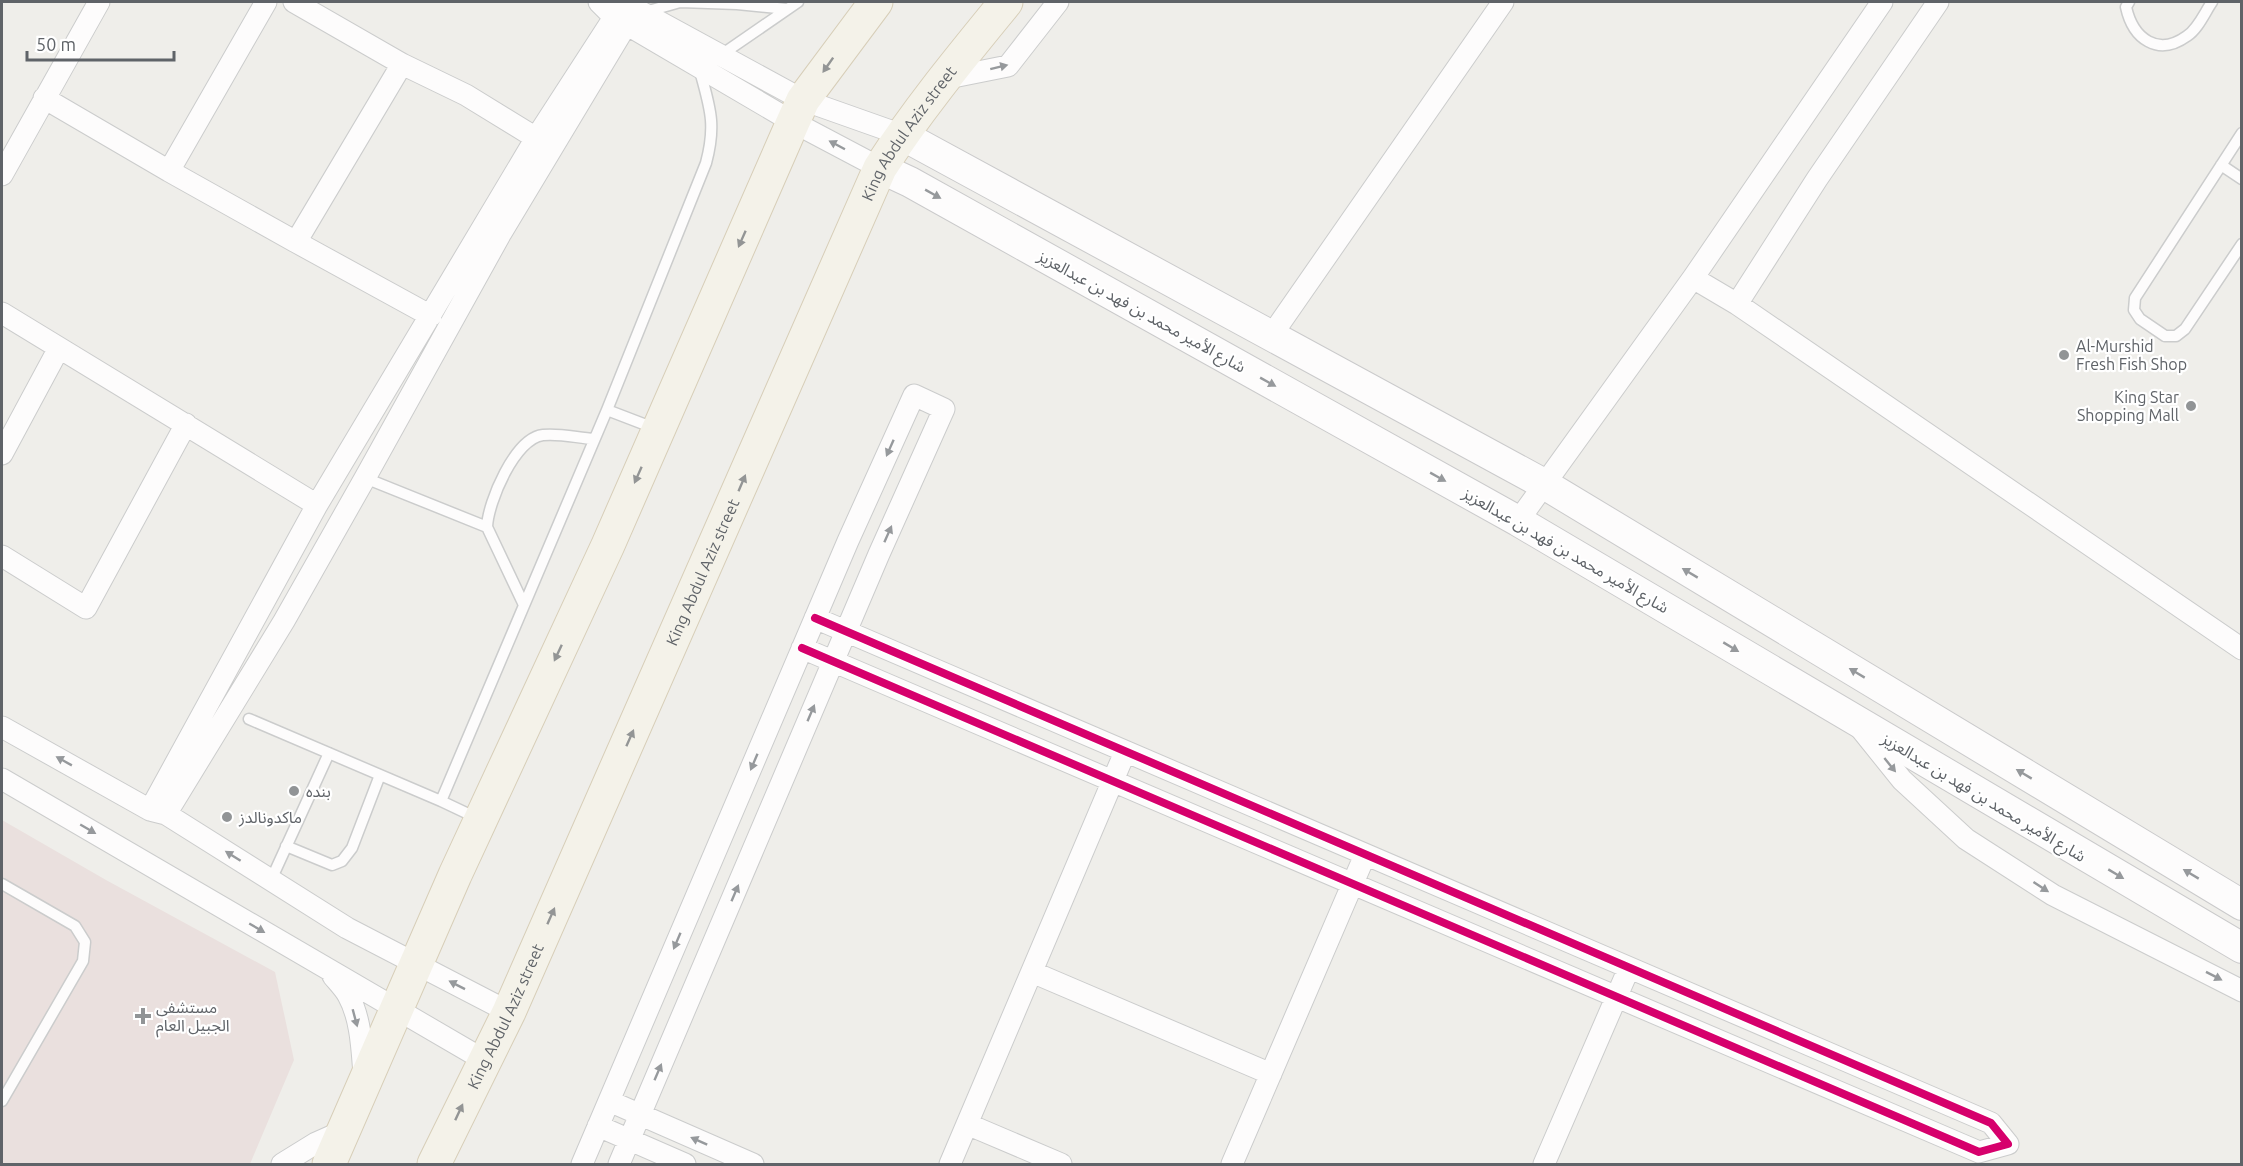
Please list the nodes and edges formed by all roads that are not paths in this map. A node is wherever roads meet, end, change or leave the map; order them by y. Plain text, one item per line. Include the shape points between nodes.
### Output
1 (99, 2) edge
2 (266, 2) edge
3 (294, 2) edge
4 (680, 2) edge
5 (798, 2) edge
6 (1006, 2) edge
7 (1058, 2) edge
8 (1503, 2) edge
9 (1882, 2) edge
10 (1938, 2) edge
11 (2129, 2) edge
12 (2212, 2) edge
13 (738, 3) edge
14 (623, 9) edge
15 (787, 9) junction
16 (862, 13) edge
17 (721, 55) junction
18 (402, 64) junction
19 (699, 67) junction
20 (942, 80) junction
21 (44, 98) junction
22 (798, 111) junction
23 (2241, 133) edge
24 (902, 135) junction
25 (536, 138) junction
26 (2221, 165) junction
27 (880, 168) junction
28 (169, 171) junction
29 (2, 175) edge
30 (2241, 179) edge
31 (296, 242) junction
32 (2241, 244) edge
33 (1693, 278) junction
34 (1737, 304) junction
35 (2, 314) edge
36 (431, 316) junction
37 (1271, 336) junction
38 (59, 348) junction
39 (607, 410) junction
40 (186, 424) junction
41 (658, 430) junction
42 (594, 439) junction
43 (2, 454) edge
44 (365, 478) junction
45 (1544, 484) junction
46 (317, 506) junction
47 (1518, 521) junction
48 (487, 527) junction
49 (2, 556) edge
50 (524, 605) junction
51 (815, 618) junction
52 (846, 632) junction
53 (802, 648) junction
54 (2241, 650) edge
55 (834, 661) junction
56 (249, 719) dead end
57 (1853, 719) junction
58 (2, 727) edge
59 (329, 753) junction
60 (1125, 753) junction
61 (380, 775) junction
62 (2, 779) edge
63 (1113, 781) junction
64 (441, 801) junction
65 (158, 812) junction
66 (482, 820) junction
67 (286, 846) junction
68 (1365, 855) junction
69 (270, 880) junction
70 (2, 884) edge
71 (1353, 884) junction
72 (2241, 905) edge
73 (2241, 948) edge
74 (416, 964) junction
75 (327, 968) junction
76 (1629, 968) junction
77 (1032, 972) junction
78 (2241, 991) edge
79 (1617, 997) junction
80 (397, 1008) junction
81 (509, 1012) junction
82 (484, 1060) junction
83 (1271, 1074) junction
84 (364, 1081) junction
85 (2, 1101) edge
86 (609, 1101) junction
87 (640, 1114) junction
88 (967, 1124) junction
89 (598, 1126) junction
90 (344, 1131) junction
91 (629, 1140) junction
92 (282, 1164) edge
93 (329, 1164) edge
94 (434, 1164) edge
95 (582, 1164) edge
96 (619, 1164) edge
97 (686, 1164) edge
98 (753, 1164) edge
99 (950, 1164) edge
100 (1061, 1164) edge
101 (1232, 1164) edge
102 (1544, 1164) edge

1 - 21 street
2 - 28 street
3 - 18 street
4 - 13 lane
4 - 14 lane
5 - 15 lane
6 - 20 main road, King Abdul Aziz street
20 -> 7 street via 1008,66
8 - 37 street
9 - 33 street
10 - 34 street
11 - 12 lane via 2128,18 2135,32 2151,44 2169,46 2190,35
13 - 15 lane
14 - 17 street
14 - 19 street
14 - 25 street
14 - 44 street
15 - 17 lane
16 -> 22 main road
17 - 22 street
18 - 25 street via 466,95
18 - 31 street
19 - 22 street
19 - 39 lane via 713,122 706,163
20 - 24 main road, King Abdul Aziz street
21 - 28 street
21 - 29 street
22 - 24 street
27 -> 22 street
22 -> 41 main road
23 - 26 lane
24 - 27 main road, King Abdul Aziz street
24 - 37 main road
25 - 36 street
26 - 30 lane
26 - 32 lane via 2135,298 2134,310 2140,319 2165,336 2176,336 2185,329
27 -> 47 main road, شارع الأمير محمد بن فهد بن عبدالعزيز
81 -> 27 main road, King Abdul Aziz street
28 - 31 street
31 - 36 street
33 - 34 street
33 - 45 street
34 - 54 street
35 - 38 street
36 - 46 street
37 - 45 main road
38 - 40 street
38 - 43 street
39 - 41 lane
39 - 42 lane
40 - 46 street
40 - 49 street via 86,608
41 -> 66 main road
42 - 48 lane via 543,435 520,448 492,499
42 - 50 lane
44 - 48 lane
44 - 65 street via 284,621
45 - 47 street
72 -> 45 main road
46 - 65 street
47 -> 57 main road, شارع الأمير محمد بن فهد بن عبدالعزيز
48 - 50 lane
50 - 64 lane
51 - 52 street
52 -> 51 street via 944,409 914,395
51 - 53 street
52 - 55 street
52 - 60 street
53 - 55 street
53 -> 86 street
55 - 63 street
87 -> 55 street
56 - 59 lane
57 -> 73 main road, شارع الأمير محمد بن فهد بن عبدالعزيز
57 -> 78 street via 1902,780 1966,839 2053,895
65 -> 58 street
59 - 61 lane
59 - 67 lane
60 - 63 street
60 - 68 street
61 - 64 lane
61 - 67 lane via 352,849 342,861 332,865
62 -> 75 street
63 - 71 street
63 - 77 street
64 - 66 lane
69 -> 65 street
66 - 74 main road
67 - 69 lane
68 - 71 street
68 - 76 street
69 - 74 street via 347,928
70 - 85 lane via 75,926 85,942 82,962
71 - 79 street
71 - 83 street
74 - 80 main road
81 -> 74 street
75 - 80 street
75 -> 84 street via 348,995 356,1019
76 - 79 street
76 - 79 street via 1991,1123 2008,1144 1979,1152
77 - 83 street
77 - 88 street
79 - 102 street
80 - 82 street
80 - 84 main road
81 - 82 main road, King Abdul Aziz street
94 -> 82 main road, King Abdul Aziz street
83 - 101 street
84 - 90 main road
86 - 87 street
86 - 89 street
87 - 91 street
98 -> 87 street
88 - 99 street
88 - 100 street
89 - 91 street
89 - 95 street
90 - 92 street
90 - 93 main road
91 - 96 street
91 - 97 street

